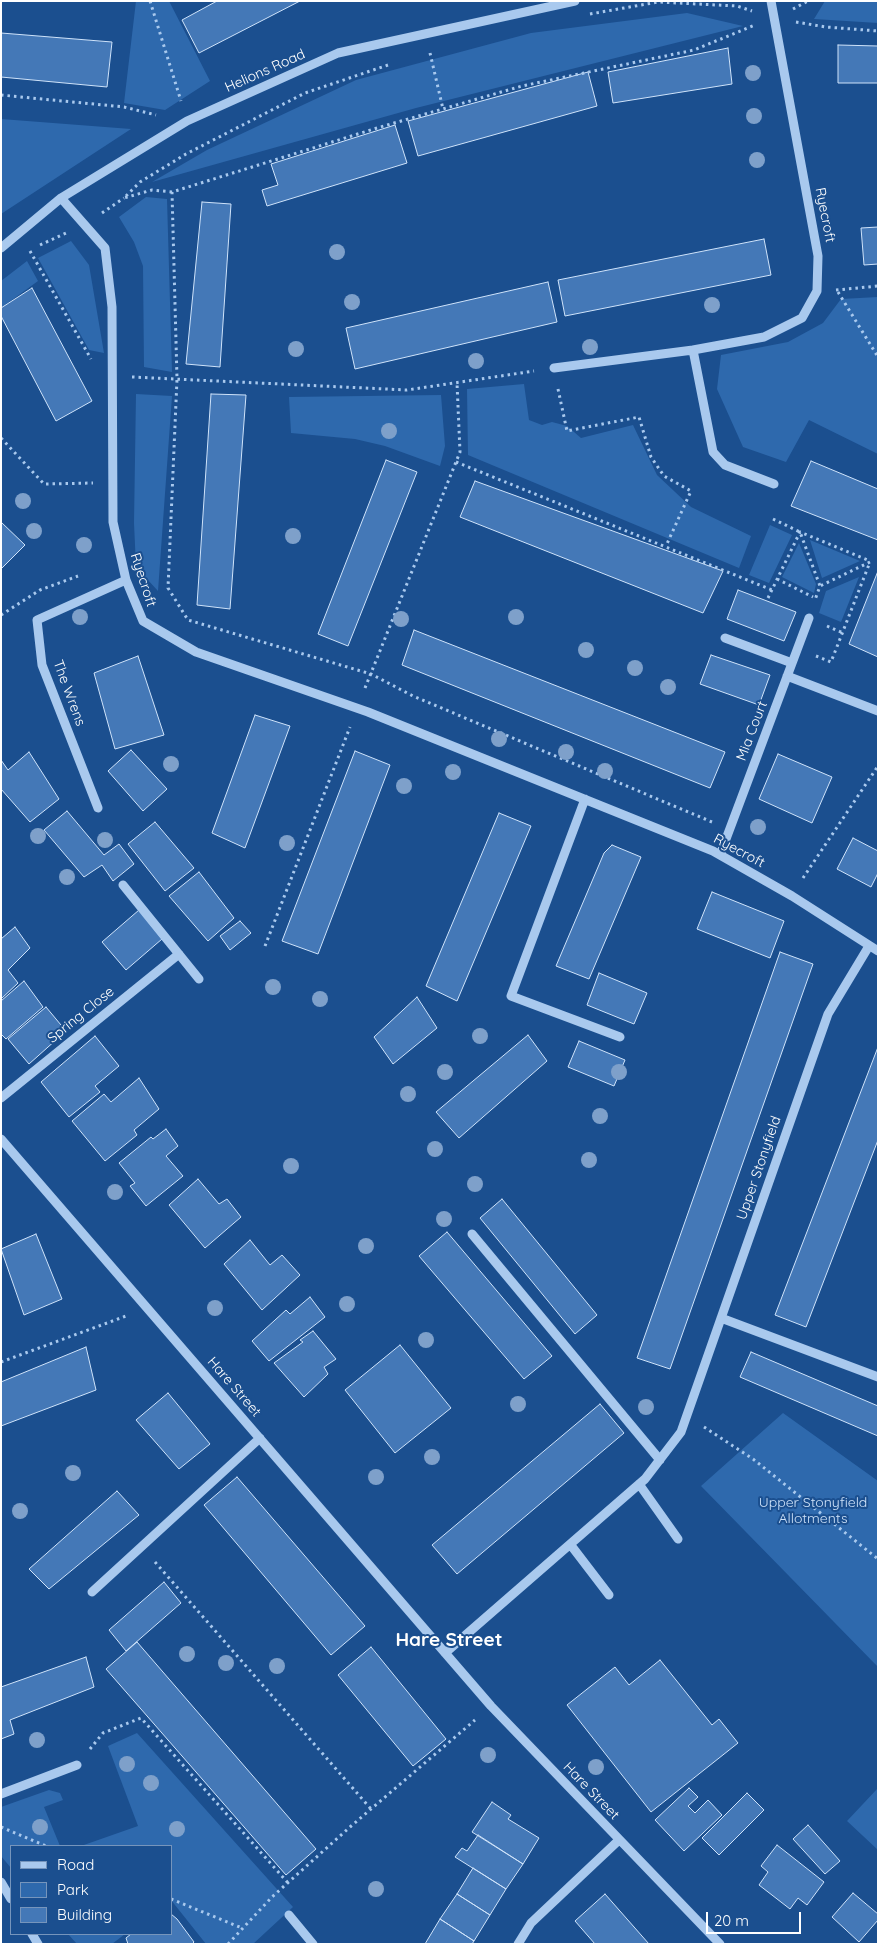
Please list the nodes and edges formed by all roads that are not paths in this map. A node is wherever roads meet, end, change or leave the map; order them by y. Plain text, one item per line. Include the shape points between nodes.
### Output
1 (575, 1) edge
2 (771, 1) edge
3 (61, 198) junction
4 (1, 248) edge
5 (693, 350) junction
6 (554, 368) road end
7 (774, 484) dead end
8 (126, 580) junction
9 (809, 618) road end
10 (725, 638) dead end
11 (792, 663) junction
12 (787, 676) junction
13 (878, 711) edge
14 (586, 799) junction
15 (98, 808) dead end
16 (720, 855) junction
17 (122, 885) dead end
18 (869, 946) junction
19 (878, 951) edge
20 (179, 954) junction
21 (199, 979) dead end
22 (620, 1037) dead end
23 (1, 1098) edge
24 (1, 1139) edge
25 (472, 1234) dead end
26 (721, 1318) junction
27 (878, 1377) edge
28 (260, 1438) junction
29 (660, 1460) junction
30 (639, 1484) junction
31 (678, 1539) dead end
32 (570, 1544) junction
33 (92, 1592) dead end
34 (609, 1595) dead end
35 (445, 1653) junction
36 (77, 1765) road end
37 (1, 1794) edge
38 (619, 1840) junction
39 (1, 1882) edge
40 (10, 1897) edge
41 (289, 1915) dead end
42 (312, 1944) edge
43 (518, 1944) edge
44 (720, 1944) edge

1 - 3 street, Helions Road via 338,54 187,121
2 - 5 street, Ryecroft via 818,256 817,291 802,318 764,337
3 - 4 street, Helions Road
3 - 8 street, Ryecroft via 105,248 112,307 113,522
5 - 6 street, Ryecroft
5 - 7 street via 713,452 725,465
8 - 14 street, Ryecroft via 143,621 196,652 357,708
8 - 15 street, The Wrens via 37,620 42,665
9 - 11 street, Mia Court
10 - 11 street
11 - 12 street, Mia Court
12 - 13 street
12 - 16 street, Mia Court
14 - 16 street, Ryecroft
14 - 22 street via 511,996
16 - 18 street, Ryecroft via 792,896
17 - 20 street
18 - 19 street
18 - 26 street, Upper Stonyfield via 828,1014
20 - 21 street
20 - 23 street, Spring Close
24 - 28 street, Hare Street
25 - 29 street
26 - 27 street
26 - 29 street, Upper Stonyfield via 682,1432
28 - 33 street
28 - 35 street, Hare Street
29 - 30 street
30 - 31 street
30 - 32 street
32 - 34 street
32 - 35 street
35 - 38 street, Hare Street
36 - 37 street
38 - 43 street via 531,1924
38 - 44 street, Hare Street
39 - 40 street
41 - 42 street

